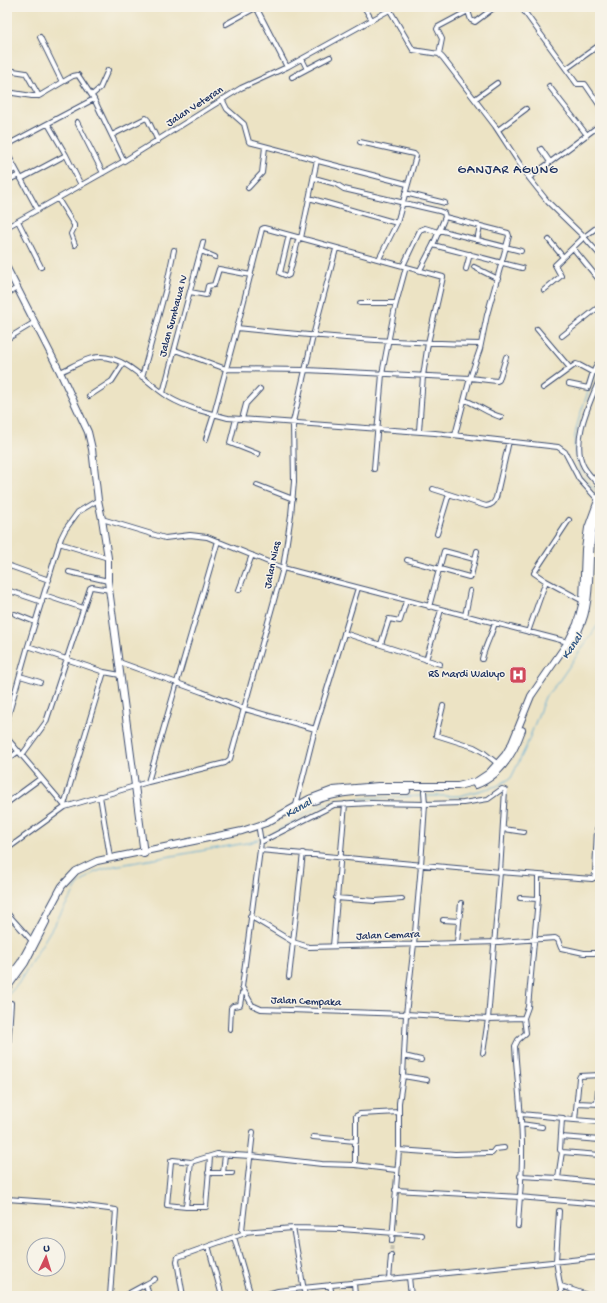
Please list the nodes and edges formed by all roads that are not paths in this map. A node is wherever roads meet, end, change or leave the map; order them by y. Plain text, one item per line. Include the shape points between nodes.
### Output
1 (256, 7) edge
2 (364, 7) edge
3 (395, 7) edge
4 (495, 7) edge
5 (530, 7) edge
6 (388, 9) edge
7 (467, 9) edge
8 (522, 9) edge
9 (372, 20) junction
10 (226, 24) dead end
11 (40, 37) dead end
12 (600, 46) edge
13 (440, 54) junction
14 (330, 57) dead end
15 (302, 59) junction
16 (286, 67) junction
17 (307, 69) junction
18 (566, 69) junction
19 (7, 70) edge
20 (108, 70) dead end
21 (292, 77) dead end
22 (62, 82) junction
23 (497, 83) dead end
24 (550, 86) dead end
25 (7, 92) edge
26 (39, 96) junction
27 (93, 97) junction
28 (475, 99) junction
29 (598, 99) edge
30 (222, 100) junction
31 (600, 106) edge
32 (526, 109) dead end
33 (77, 122) dead end
34 (48, 124) junction
35 (600, 125) edge
36 (498, 130) junction
37 (112, 135) junction
38 (587, 135) junction
39 (158, 141) junction
40 (360, 142) dead end
41 (7, 145) edge
42 (265, 147) junction
43 (541, 148) dead end
44 (7, 153) edge
45 (66, 154) junction
46 (124, 161) junction
47 (318, 162) junction
48 (550, 162) junction
49 (15, 169) junction
50 (103, 173) junction
51 (7, 174) edge
52 (20, 177) junction
53 (314, 178) junction
54 (530, 178) junction
55 (7, 181) edge
56 (407, 184) junction
57 (81, 185) junction
58 (248, 188) dead end
59 (405, 193) junction
60 (309, 198) junction
61 (58, 199) junction
62 (403, 203) junction
63 (445, 203) dead end
64 (38, 210) junction
65 (445, 216) junction
66 (18, 221) junction
67 (397, 223) junction
68 (600, 225) edge
69 (480, 226) junction
70 (7, 227) edge
71 (439, 231) junction
72 (289, 235) junction
73 (300, 237) junction
74 (584, 237) junction
75 (477, 240) junction
76 (549, 240) dead end
77 (203, 242) dead end
78 (75, 245) dead end
79 (434, 245) junction
80 (506, 248) junction
81 (573, 248) junction
82 (336, 249) junction
83 (174, 250) dead end
84 (201, 251) junction
85 (520, 251) dead end
86 (470, 254) junction
87 (600, 255) edge
88 (215, 257) dead end
89 (563, 257) junction
90 (380, 260) junction
91 (502, 263) junction
92 (405, 266) junction
93 (41, 267) dead end
94 (7, 268) edge
95 (474, 268) dead end
96 (522, 268) dead end
97 (466, 269) dead end
98 (420, 270) junction
99 (251, 275) junction
100 (498, 279) junction
101 (600, 281) edge
102 (18, 288) junction
103 (544, 290) dead end
104 (190, 292) junction
105 (7, 294) edge
106 (360, 303) dead end
107 (396, 303) junction
108 (600, 306) edge
109 (35, 322) junction
110 (237, 328) junction
111 (537, 329) dead end
112 (312, 336) junction
113 (562, 336) dead end
114 (7, 339) edge
115 (388, 341) junction
116 (428, 343) junction
117 (481, 344) junction
118 (175, 350) junction
119 (506, 357) dead end
120 (123, 364) junction
121 (599, 364) edge
122 (570, 368) junction
123 (226, 369) junction
124 (306, 370) junction
125 (60, 372) junction
126 (593, 372) junction
127 (382, 374) junction
128 (423, 376) junction
129 (142, 377) junction
130 (470, 378) junction
131 (600, 378) edge
132 (569, 384) dead end
133 (543, 388) dead end
134 (260, 389) dead end
135 (163, 394) junction
136 (89, 396) dead end
137 (465, 400) junction
138 (214, 414) junction
139 (502, 417) dead end
140 (236, 419) junction
141 (242, 419) junction
142 (293, 422) junction
143 (377, 428) junction
144 (419, 431) junction
145 (455, 435) junction
146 (206, 439) dead end
147 (508, 441) junction
148 (258, 454) dead end
149 (374, 469) dead end
150 (257, 485) dead end
151 (600, 486) edge
152 (433, 489) dead end
153 (448, 494) junction
154 (293, 499) junction
155 (599, 499) edge
156 (98, 500) junction
157 (102, 519) junction
158 (569, 520) dead end
159 (437, 534) dead end
160 (218, 541) junction
161 (59, 544) junction
162 (477, 551) dead end
163 (252, 555) junction
164 (108, 558) junction
165 (474, 559) junction
166 (407, 560) dead end
167 (7, 565) edge
168 (283, 568) junction
169 (440, 568) junction
170 (70, 572) dead end
171 (49, 580) junction
172 (108, 581) junction
173 (546, 581) junction
174 (358, 588) junction
175 (7, 590) edge
176 (110, 590) junction
177 (239, 590) dead end
178 (470, 591) dead end
179 (44, 596) junction
180 (406, 601) junction
181 (583, 601) junction
182 (42, 602) junction
183 (429, 607) junction
184 (83, 608) junction
185 (441, 610) junction
186 (15, 614) dead end
187 (582, 614) junction
188 (465, 616) junction
189 (35, 622) junction
190 (495, 623) junction
191 (528, 632) junction
192 (344, 633) junction
193 (568, 642) junction
194 (381, 644) junction
195 (28, 646) junction
196 (67, 659) junction
197 (482, 659) dead end
198 (426, 660) junction
199 (119, 662) junction
200 (440, 664) dead end
201 (104, 672) junction
202 (120, 675) junction
203 (20, 676) junction
204 (40, 682) dead end
205 (176, 683) junction
206 (444, 706) dead end
207 (245, 709) junction
208 (7, 720) edge
209 (315, 729) junction
210 (7, 738) edge
211 (19, 751) junction
212 (22, 755) junction
213 (7, 760) edge
214 (498, 764) junction
215 (41, 778) junction
216 (148, 782) junction
217 (135, 786) junction
218 (407, 789) junction
219 (424, 792) junction
220 (100, 796) junction
221 (424, 802) junction
222 (7, 803) edge
223 (345, 804) junction
224 (296, 805) junction
225 (64, 806) junction
226 (503, 829) junction
227 (597, 829) dead end
228 (259, 831) junction
229 (524, 832) dead end
230 (261, 841) junction
231 (7, 849) edge
232 (260, 850) junction
233 (143, 852) junction
234 (303, 853) junction
235 (110, 857) junction
236 (342, 857) junction
237 (421, 865) junction
238 (500, 872) junction
239 (598, 873) edge
240 (538, 875) junction
241 (336, 898) junction
242 (520, 898) dead end
243 (538, 899) junction
244 (402, 900) dead end
245 (461, 903) dead end
246 (7, 913) edge
247 (250, 916) junction
248 (443, 920) dead end
249 (459, 921) junction
250 (44, 922) junction
251 (35, 939) junction
252 (534, 940) junction
253 (293, 942) junction
254 (457, 942) junction
255 (494, 942) junction
256 (414, 944) junction
257 (333, 946) junction
258 (600, 953) edge
259 (289, 977) dead end
260 (7, 981) edge
261 (7, 988) edge
262 (244, 993) junction
263 (7, 1006) edge
264 (406, 1014) junction
265 (525, 1017) junction
266 (488, 1019) junction
267 (230, 1029) dead end
268 (483, 1053) dead end
269 (404, 1056) junction
270 (421, 1060) dead end
271 (7, 1064) edge
272 (600, 1075) edge
273 (403, 1076) junction
274 (427, 1080) dead end
275 (576, 1103) junction
276 (598, 1104) edge
277 (399, 1112) junction
278 (521, 1114) junction
279 (563, 1118) junction
280 (575, 1120) junction
281 (600, 1122) edge
282 (521, 1124) junction
283 (542, 1127) dead end
284 (253, 1132) dead end
285 (312, 1137) dead end
286 (561, 1137) junction
287 (600, 1140) edge
288 (356, 1142) junction
289 (504, 1148) dead end
290 (399, 1150) junction
291 (562, 1152) junction
292 (225, 1155) junction
293 (600, 1155) edge
294 (251, 1156) junction
295 (210, 1157) junction
296 (190, 1162) junction
297 (354, 1165) junction
298 (396, 1170) junction
299 (208, 1173) junction
300 (223, 1173) junction
301 (232, 1173) dead end
302 (520, 1176) junction
303 (558, 1178) junction
304 (600, 1184) edge
305 (395, 1190) junction
306 (519, 1197) junction
307 (7, 1199) edge
308 (600, 1204) edge
309 (186, 1207) junction
310 (559, 1211) dead end
311 (518, 1226) dead end
312 (293, 1228) junction
313 (245, 1232) junction
314 (393, 1234) junction
315 (422, 1236) dead end
316 (234, 1237) junction
317 (392, 1241) tunnel mouth
318 (209, 1246) junction
319 (391, 1256) tunnel mouth
320 (600, 1257) edge
321 (556, 1261) junction
322 (409, 1277) junction
323 (155, 1279) dead end
324 (389, 1279) junction
325 (354, 1283) junction
326 (146, 1284) junction
327 (330, 1285) junction
328 (560, 1286) junction
329 (303, 1288) junction
330 (110, 1296) edge
331 (124, 1296) edge
332 (149, 1296) edge
333 (183, 1296) edge
334 (222, 1296) edge
335 (251, 1296) edge
336 (261, 1296) edge
337 (304, 1296) edge
338 (332, 1296) edge
339 (355, 1296) edge
340 (411, 1296) edge
341 (562, 1296) edge
342 (590, 1296) edge

1 - 10 street
1 - 16 street
2 - 9 street
3 - 6 street, Jalan Veteran
4 - 7 street via 475,22 471,20
5 - 8 street
6 - 9 street, Jalan Veteran
6 - 13 street via 413,50
7 - 13 street via 437,28 442,39
8 - 18 street
9 - 15 street, Jalan Veteran
11 - 22 street
12 - 18 street
13 - 28 street
14 - 17 street
15 - 16 street, Jalan Veteran
15 - 17 street
16 - 30 street, Jalan Veteran via 246,85
17 - 21 street
18 - 29 street via 578,85 584,84
19 - 26 street via 26,73
20 - 27 street
22 - 26 street
22 - 27 street via 78,75
23 - 28 street
24 - 38 street
25 - 26 street
27 - 34 street
27 - 37 street
28 - 36 street
29 - 31 street
30 - 39 street, Jalan Veteran
30 - 42 street via 244,124 249,142
32 - 36 street
33 - 50 street
34 - 41 street
34 - 45 street
35 - 38 street
36 - 54 street
37 - 39 street via 147,118
37 - 46 street
38 - 48 street
39 - 46 street, Jalan Veteran
40 - 56 street via 415,155
42 - 47 street
42 - 58 street via 262,174
43 - 48 street
44 - 49 street
45 - 52 street
45 - 57 street
46 - 50 street, Jalan Veteran
47 - 53 street
47 - 56 street
48 - 54 street
49 - 51 street
49 - 52 street
50 - 57 street, Jalan Veteran
52 - 55 street
52 - 64 street
53 - 60 street
53 - 62 street via 344,189
54 - 74 street via 551,205
56 - 59 street
57 - 61 street, Jalan Veteran
59 - 62 street
59 - 63 street
60 - 67 street
60 - 73 street
61 - 64 street, Jalan Veteran
61 - 78 street via 74,224 71,236
62 - 65 street via 439,210
62 - 67 street
64 - 66 street, Jalan Veteran
65 - 69 street
65 - 71 street
66 - 70 street, Jalan Veteran
66 - 93 street
67 - 90 street
68 - 74 street
69 - 75 street
69 - 80 street via 509,234
71 - 75 street
71 - 79 street
71 - 92 street via 425,228 420,230
72 - 73 street
72 - 73 street via 280,273 287,276
72 - 99 street via 263,228
73 - 82 street
74 - 81 street
74 - 87 street
75 - 80 street
76 - 89 street
77 - 84 street, Jalan Sumbawa IV
79 - 86 street
79 - 98 street
80 - 85 street
80 - 91 street
81 - 89 street
81 - 101 street
82 - 90 street
82 - 112 street, Jalan Nias
83 - 129 street
84 - 88 street
84 - 104 street, Jalan Sumbawa IV
86 - 91 street
86 - 97 street
89 - 103 street via 555,266 560,277
90 - 92 street
91 - 96 street
91 - 100 street
92 - 98 street
92 - 107 street
94 - 102 main road
95 - 100 street
98 - 116 street via 444,278
99 - 104 street via 219,269 214,285 208,286 206,295
99 - 110 street
100 - 117 street
102 - 105 street
102 - 109 main road
104 - 118 street, Jalan Sumbawa IV
106 - 107 street
107 - 115 street
108 - 113 street
109 - 114 street
109 - 125 main road
110 - 112 street
110 - 123 street
111 - 122 street
112 - 115 street
112 - 124 street, Jalan Nias
115 - 116 street
115 - 127 street
116 - 117 street
116 - 128 street
117 - 130 street
118 - 123 street
118 - 135 street, Jalan Sumbawa IV
119 - 130 street via 498,381
120 - 125 street via 106,357 96,357
120 - 129 street
120 - 136 street via 112,381
121 - 126 street
122 - 126 street via 578,364
122 - 133 street
123 - 124 street
123 - 138 street
124 - 127 street
124 - 142 street, Jalan Nias
125 - 156 main road via 81,414 91,443
126 - 132 street via 588,388
127 - 128 street
127 - 143 street
128 - 130 street
128 - 144 street
129 - 135 street
130 - 137 street
131 - 151 street via 585,416 579,445 583,466
134 - 141 street via 245,406
135 - 138 street
137 - 139 street
137 - 145 street
138 - 140 street
138 - 146 street
140 - 141 street
140 - 148 street via 230,443
141 - 142 street
142 - 143 street
142 - 154 street, Jalan Nias
143 - 144 street
143 - 149 street
144 - 145 street
145 - 147 street
147 - 153 street via 493,504 486,506
147 - 155 street via 560,448 565,452 579,479
150 - 154 street
152 - 153 street
153 - 159 street
154 - 168 street, Jalan Nias
155 - 181 main road via 590,520 586,540
155 - 187 main road via 591,539 588,590
156 - 157 main road
156 - 161 street via 78,512
157 - 160 street via 158,537 198,535
157 - 164 main road
158 - 173 street via 534,572
160 - 163 street
160 - 205 street
161 - 164 street
161 - 171 street
162 - 165 street
163 - 168 street
163 - 177 street
164 - 172 main road
165 - 169 street via 445,551
165 - 169 street via 470,577
166 - 169 street
167 - 171 street
168 - 174 street
168 - 207 street, Jalan Nias
169 - 183 street
170 - 172 street
171 - 179 street
172 - 176 main road
173 - 181 street
173 - 191 street
174 - 180 street
174 - 192 street
175 - 182 street
176 - 184 street via 91,587
176 - 199 main road
178 - 188 street
179 - 182 street
179 - 184 street
180 - 183 street
180 - 194 street via 400,621 389,619
181 - 187 main road
182 - 189 street
183 - 185 street
184 - 196 street
185 - 188 street
185 - 198 street
186 - 189 street
187 - 193 main road
187 - 219 main road via 581,625 572,643 531,704 518,740 502,766 488,779 470,788
188 - 190 street
189 - 195 street
190 - 191 street
190 - 197 street
191 - 193 street
192 - 194 street
192 - 209 street
193 - 214 main road via 531,696 512,743
194 - 198 street
195 - 196 street
195 - 203 street
196 - 201 street
196 - 212 street via 46,722
198 - 200 street
199 - 202 main road
199 - 205 street
201 - 202 street
201 - 225 street
202 - 217 main road
203 - 204 street
203 - 208 street
205 - 207 street
205 - 216 street
206 - 214 street via 436,736 474,747
207 - 209 street
207 - 216 street, Jalan Nias via 228,761
209 - 224 street
210 - 211 street
211 - 212 street
211 - 213 street
212 - 215 street
214 - 218 main road via 489,773 469,784
215 - 222 street
215 - 225 street
216 - 217 street
217 - 220 street
217 - 233 main road
218 - 219 main road
218 - 224 main road via 362,787 333,790
218 - 228 main road via 334,794 310,802
219 - 221 street
220 - 225 street
220 - 235 street
221 - 223 street
221 - 226 street via 478,801 488,799 504,789
221 - 237 street
223 - 230 street via 329,807
223 - 236 street
224 - 233 main road via 266,823 242,831
225 - 231 street
226 - 229 street
226 - 238 street
227 - 239 street
228 - 230 street
228 - 233 main road
230 - 232 street
232 - 234 street
232 - 247 street
233 - 235 main road
233 - 250 main road via 98,865 79,874 65,888
234 - 236 street
234 - 253 street
235 - 250 main road via 76,871 55,897
236 - 237 street
236 - 241 street
237 - 238 street
237 - 256 street
238 - 240 street
238 - 255 street
239 - 240 street via 592,879
240 - 243 street
241 - 244 street
241 - 257 street
242 - 243 street
243 - 252 street
245 - 249 street
246 - 251 street
247 - 253 street, Jalan Cemara
247 - 262 street via 242,985
248 - 249 street
249 - 254 street
250 - 251 main road
251 - 260 main road
251 - 261 main road via 21,969
252 - 255 street, Jalan Cemara
252 - 258 street, Jalan Cemara via 555,938 562,949
252 - 265 street
253 - 257 street, Jalan Cemara via 310,947
253 - 259 street
254 - 255 street, Jalan Cemara
254 - 256 street, Jalan Cemara
255 - 266 street
256 - 257 street, Jalan Cemara
256 - 264 street
262 - 264 street, Jalan Cempaka via 252,1005 261,1009
262 - 267 street via 240,1005 231,1008
263 - 271 street via 11,1003
264 - 266 street, Jalan Cempaka
264 - 269 street
265 - 266 street, Jalan Cempaka
265 - 278 street via 526,1033 514,1046
266 - 268 street
269 - 270 street
269 - 273 street
272 - 275 street via 579,1077
272 - 276 street
273 - 274 street
273 - 277 street
275 - 276 street
275 - 280 street
277 - 288 street via 356,1116
277 - 290 street
278 - 279 street
278 - 282 street
279 - 280 street
279 - 286 street
280 - 281 street
282 - 283 street
282 - 302 street
284 - 294 street
285 - 288 street
286 - 287 street
286 - 291 street
288 - 297 street
289 - 290 street via 495,1148 492,1153 455,1154
290 - 298 street
291 - 293 street
291 - 303 street
292 - 294 street
292 - 295 street via 217,1154
292 - 300 street
294 - 297 street
294 - 313 street via 242,1230
295 - 296 street
295 - 299 street
296 - 309 street
296 - 309 street via 171,1160 166,1204
297 - 298 street
298 - 305 street
299 - 300 street
299 - 309 street via 207,1206
300 - 301 street
302 - 303 street
302 - 306 street
303 - 304 street
305 - 306 street
305 - 314 street
306 - 308 street
306 - 311 street
307 - 330 street via 116,1210
310 - 321 street
312 - 313 street
312 - 314 street
312 - 329 street
313 - 316 street
314 - 315 street
314 - 317 street
316 - 318 street
316 - 335 street
318 - 333 street via 178,1257
318 - 334 street
319 - 324 street
320 - 321 street
321 - 322 street
321 - 328 street
322 - 324 street
322 - 340 street
323 - 326 street
324 - 325 street
325 - 327 street
325 - 339 street
326 - 331 street
326 - 332 street
327 - 329 street
327 - 338 street
328 - 341 street
328 - 342 street
329 - 336 street
329 - 337 street

